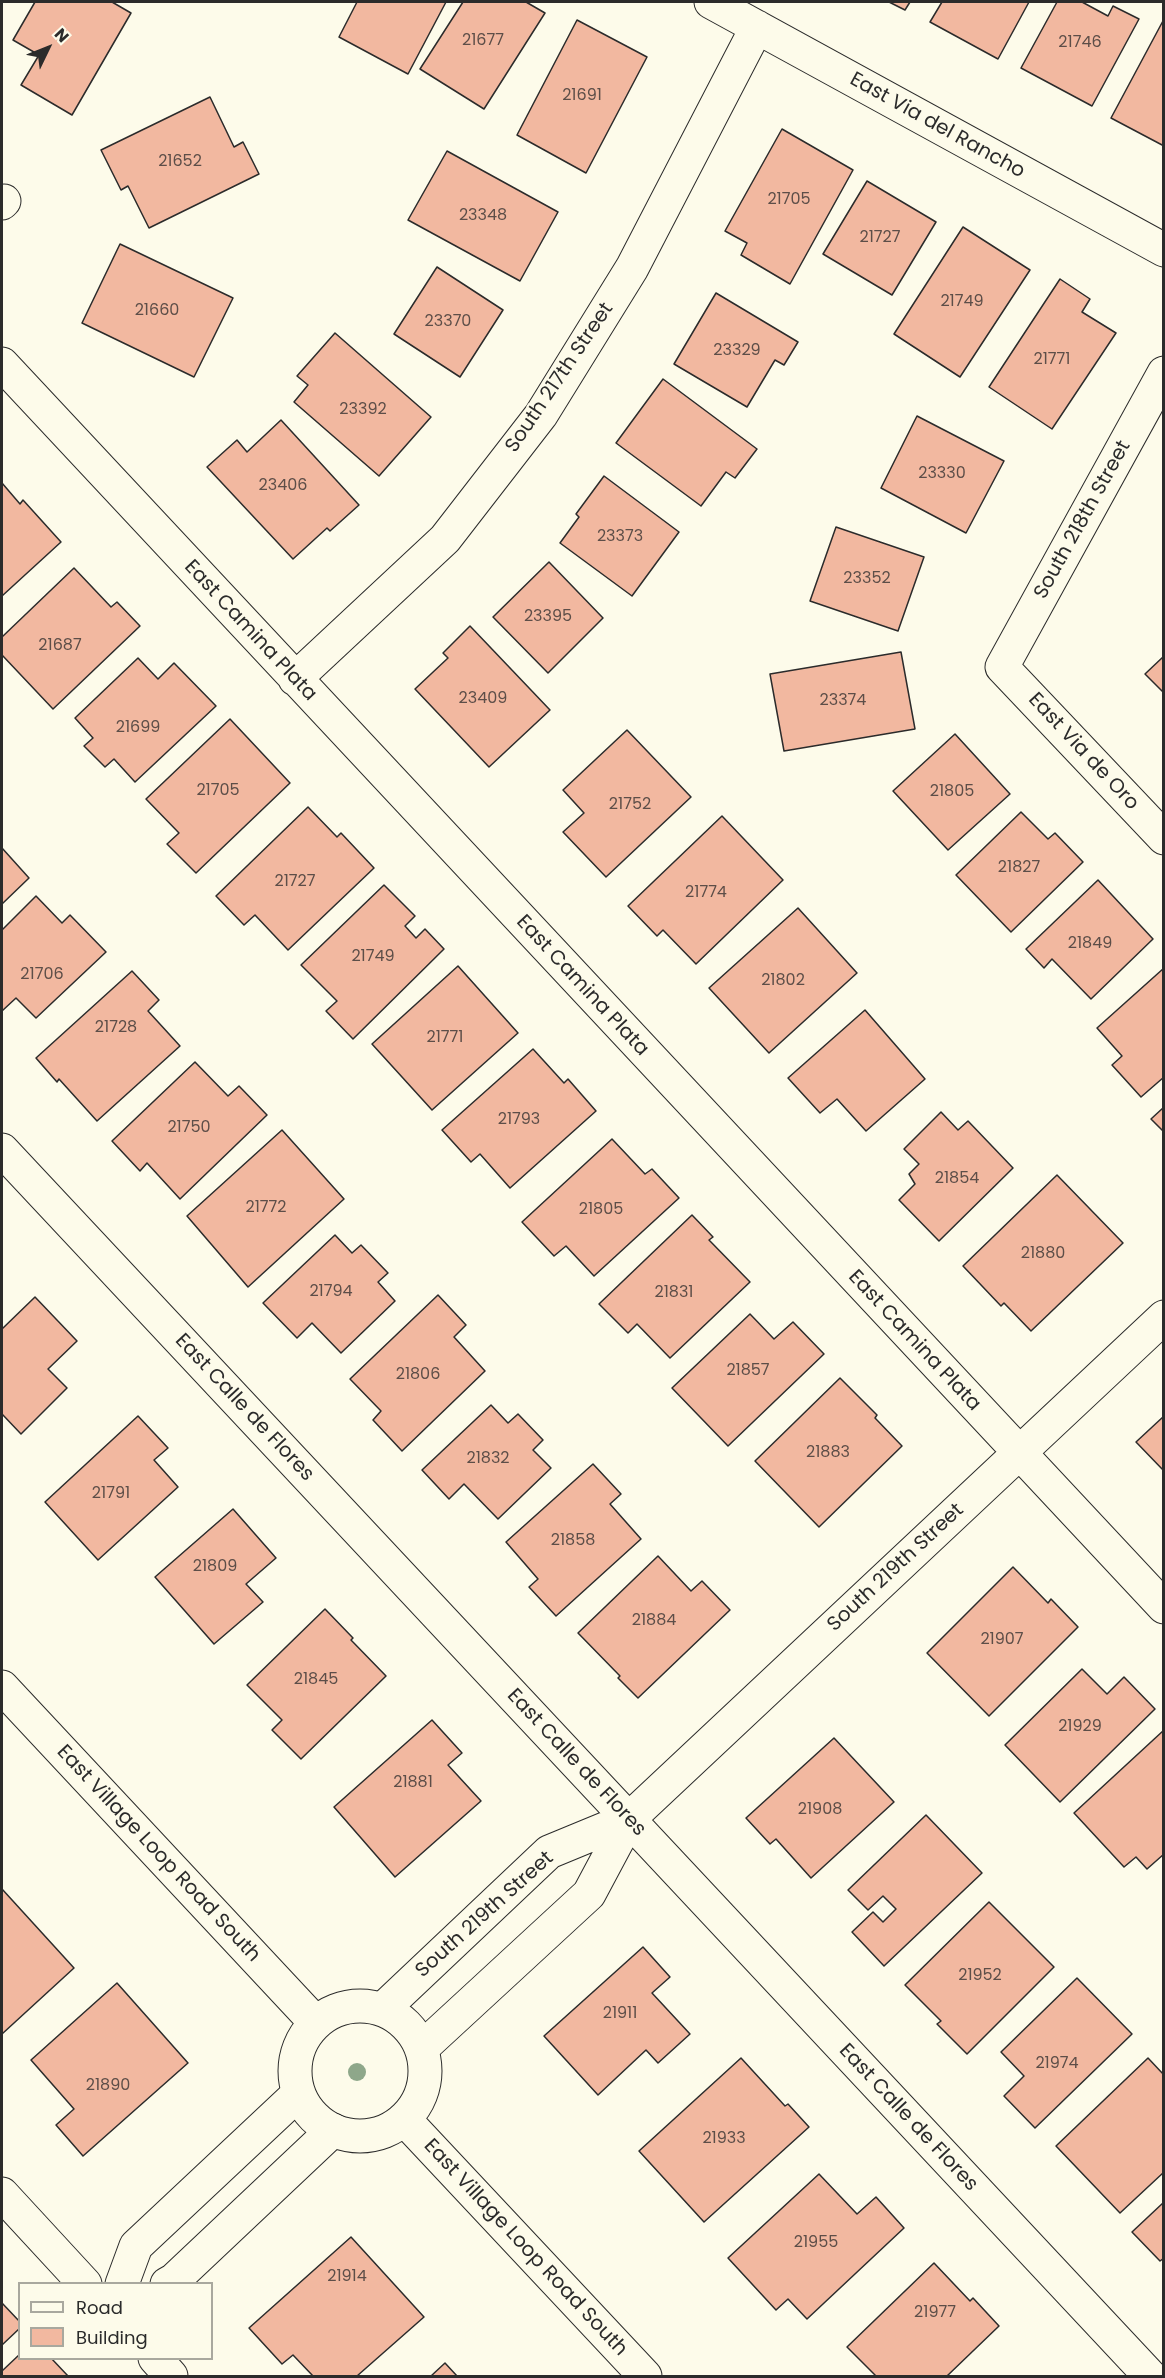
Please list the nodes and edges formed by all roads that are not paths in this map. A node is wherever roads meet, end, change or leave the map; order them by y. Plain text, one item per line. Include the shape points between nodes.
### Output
1 (711, 2) edge
2 (757, 27) junction
3 (1164, 250) edge
4 (2, 364) edge
5 (1164, 373) edge
6 (1002, 667) joint
7 (295, 679) junction
8 (1164, 838) edge
9 (2, 1150) edge
10 (1164, 1317) edge
11 (1019, 1453) junction
12 (1164, 1607) edge
13 (2, 1686) edge
14 (629, 1819) junction
15 (383, 2009) junction
16 (315, 2022) junction
17 (422, 2048) junction
18 (298, 2094) junction
19 (405, 2120) junction
20 (333, 2130) junction
21 (2, 2194) edge
22 (84, 2282) edge
23 (122, 2282) edge
24 (169, 2282) edge
25 (157, 2360) edge
26 (171, 2376) edge
27 (645, 2376) edge
28 (1150, 2376) edge

1 - 2 street, East Via del Rancho
2 - 3 street, East Via del Rancho
2 - 7 street, South 217th Street via 632,268 541,415 445,538
4 - 7 street, East Camina Plata
5 - 6 street, South 218th Street
6 - 8 street, East Via de Oro
7 - 11 street, East Camina Plata
9 - 14 street, East Calle de Flores
10 - 11 street, South 219th Street
11 - 12 street, East Camina Plata
11 - 14 street, South 219th Street
13 - 16 street, East Village Loop Road South
14 - 15 street, South 219th Street via 549,1852
14 - 17 street, South 219th Street via 589,1894
14 - 28 street, East Calle de Flores
15 - 16 street via 347,2006
15 - 17 street via 413,2032
16 - 18 street via 296,2055 294,2075
17 - 19 street via 424,2086
18 - 20 street via 318,2122
18 - 23 street via 136,2246
19 - 20 street via 370,2136 351,2136
19 - 27 street, East Village Loop Road South
20 - 24 street
21 - 22 street
25 - 26 street

